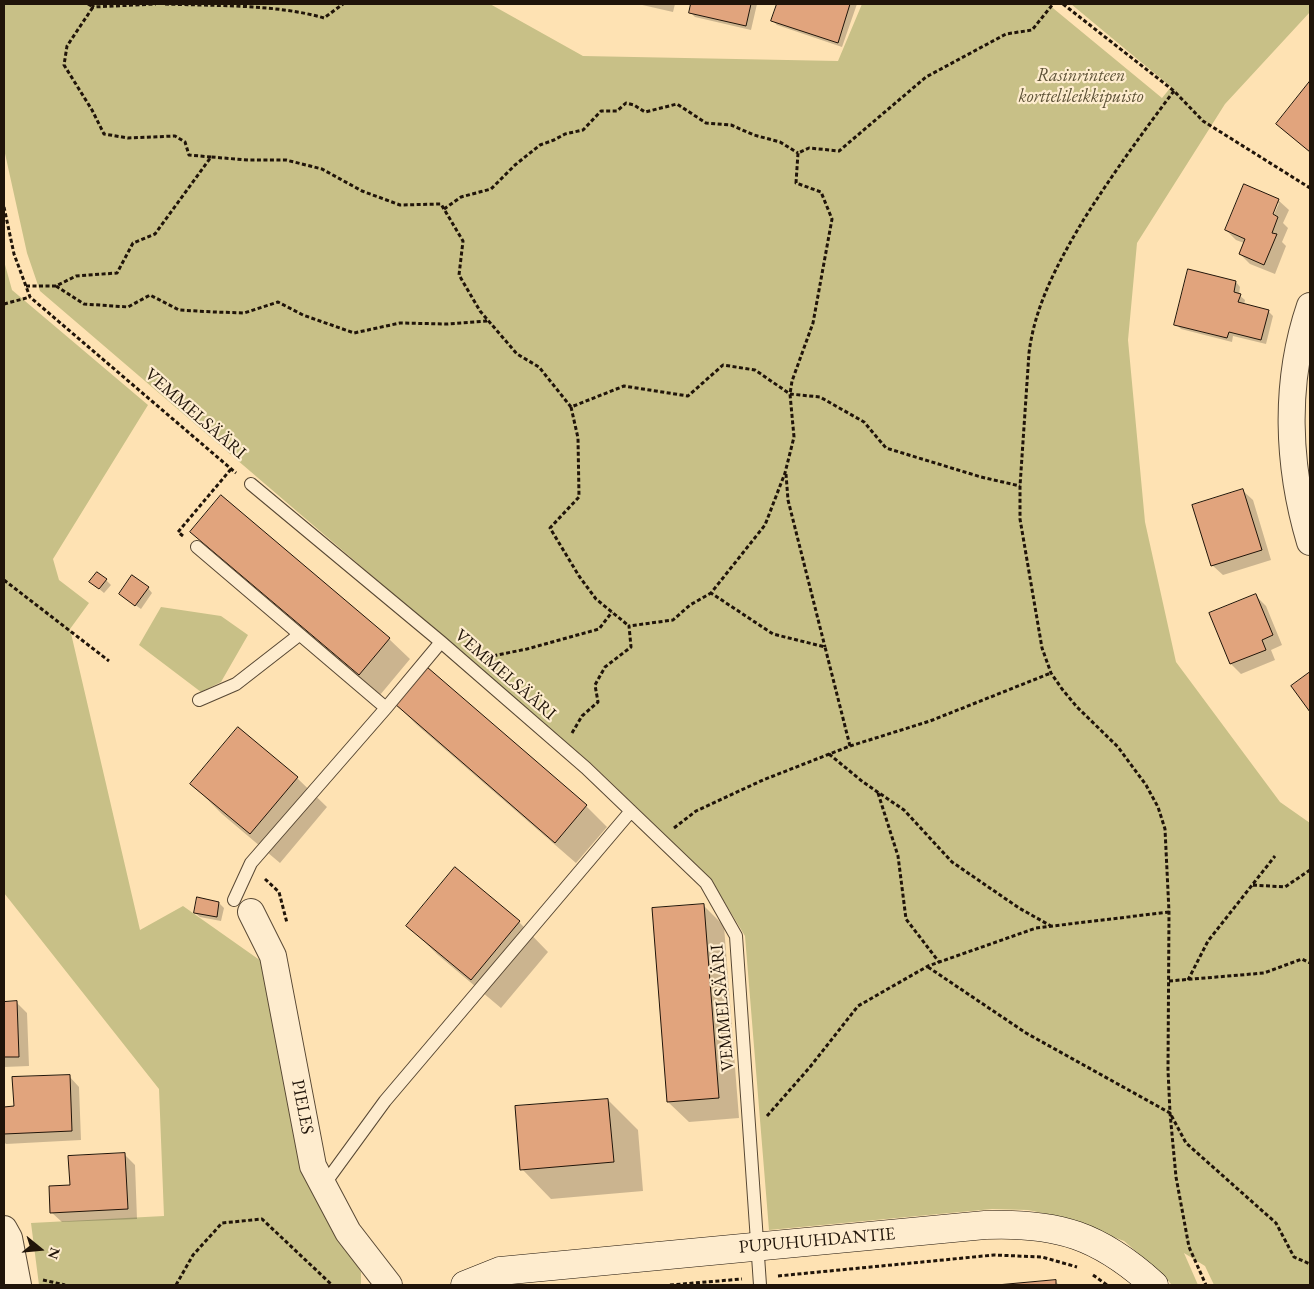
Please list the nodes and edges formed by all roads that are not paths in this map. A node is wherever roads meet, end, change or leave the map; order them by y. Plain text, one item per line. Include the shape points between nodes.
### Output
1 (1310, 306) edge
2 (251, 484) road end
3 (1310, 542) edge
4 (197, 547) road end
5 (299, 635) junction
6 (444, 645) junction
7 (199, 700) dead end
8 (386, 708) junction
9 (631, 812) junction
10 (242, 906) joint
11 (323, 1186) junction
12 (4, 1229) edge
13 (757, 1246) junction
14 (760, 1281) edge
15 (18, 1285) edge
16 (389, 1285) edge
17 (466, 1285) edge
18 (1154, 1285) edge

1 - 3 street via 1292,394 1294,470
2 - 6 lane, VEMMELSÄÄRI
4 - 5 lane
5 - 7 lane via 236,684
5 - 8 lane
6 - 8 lane
6 - 9 lane, VEMMELSÄÄRI via 586,768
8 - 10 lane via 250,864
9 - 11 lane via 385,1102
9 - 13 lane, VEMMELSÄÄRI via 706,883 736,936
10 - 11 street, PIELES via 273,956 312,1166
11 - 16 street, PIELES via 348,1232
12 - 15 street via 10,1238
13 - 14 lane, VEMMELSÄÄRI
13 - 17 street, PUPUHUHDANTIE via 500,1271
13 - 18 street, PUPUHUHDANTIE via 985,1225 1026,1225 1076,1234 1107,1249

